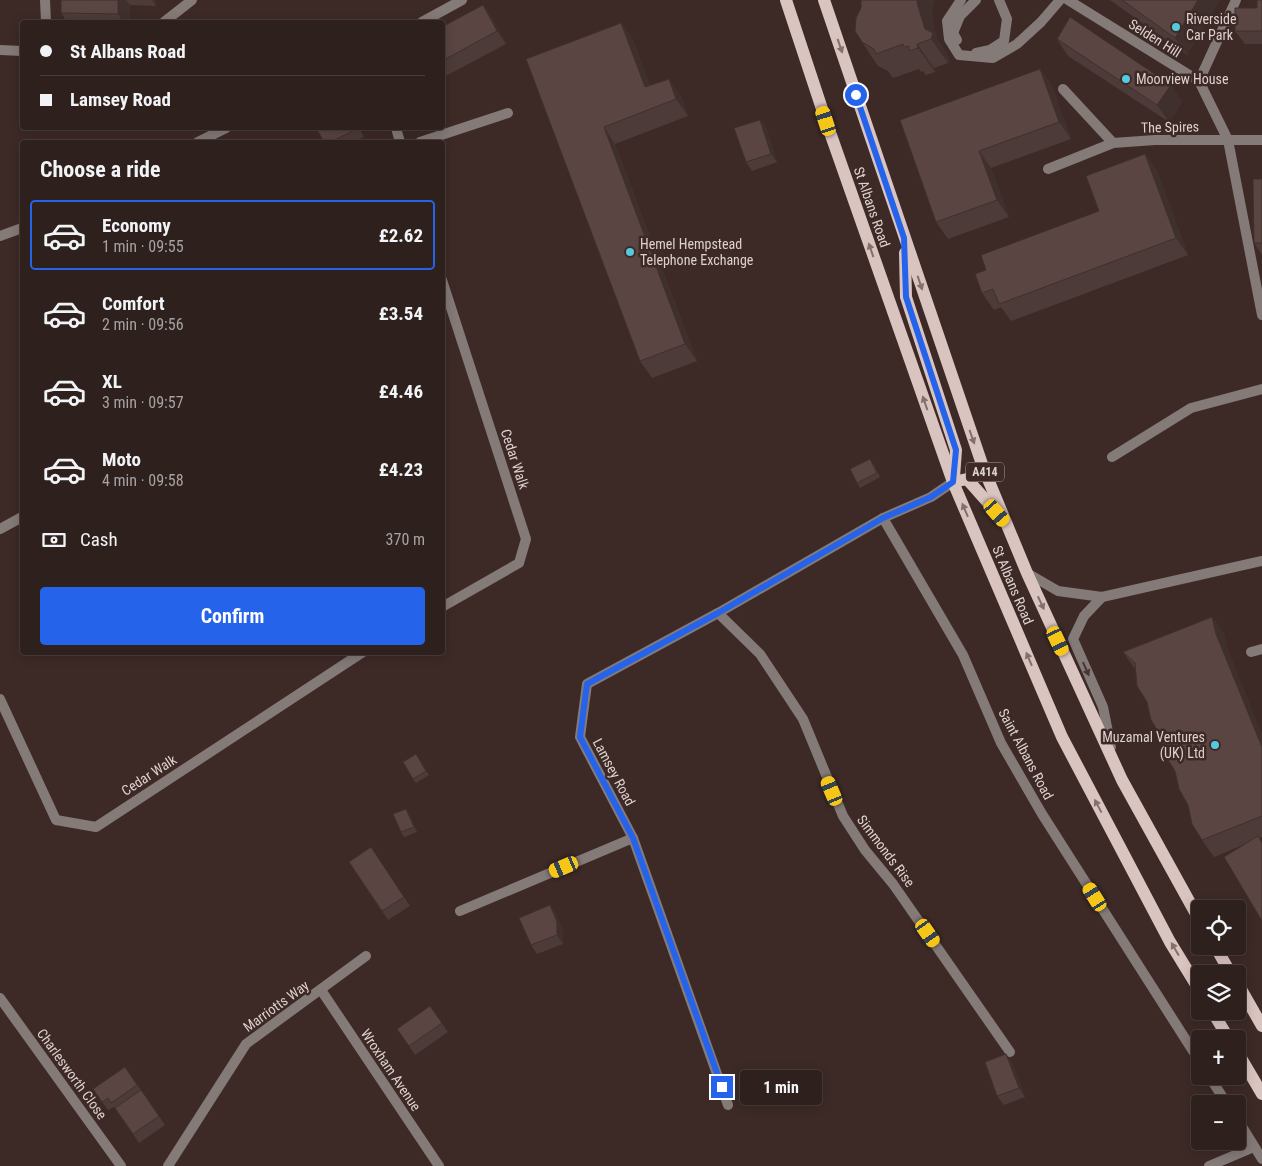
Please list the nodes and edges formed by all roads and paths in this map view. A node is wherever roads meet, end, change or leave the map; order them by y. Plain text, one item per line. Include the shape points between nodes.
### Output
1 (44, 0) edge
2 (192, 0) edge
3 (462, 0) edge
4 (786, 0) edge
5 (824, 0) edge
6 (961, 0) edge
7 (976, 0) edge
8 (999, 0) edge
9 (1060, 0) edge
10 (1068, 0) edge
11 (1236, 0) edge
12 (46, 20) edge
13 (167, 20) edge
14 (426, 20) edge
15 (0, 50) edge
16 (20, 51) edge
17 (1199, 80) junction
18 (1063, 89) dead end
19 (508, 113) dead end
20 (222, 130) edge
21 (202, 140) edge
22 (426, 140) edge
23 (1228, 140) junction
24 (1262, 140) edge
25 (1113, 143) junction
26 (1048, 169) dead end
27 (20, 229) edge
28 (0, 236) edge
29 (904, 238) junction
30 (446, 301) edge
31 (1262, 311) edge
32 (1262, 389) edge
33 (1112, 458) dead end
34 (953, 482) junction
35 (20, 518) edge
36 (883, 518) junction
37 (1006, 524) junction
38 (0, 529) edge
39 (1262, 561) edge
40 (1027, 573) junction
41 (1102, 597) junction
42 (445, 605) edge
43 (718, 613) junction
44 (1262, 649) edge
45 (1251, 652) dead end
46 (358, 655) edge
47 (0, 699) edge
48 (1113, 761) junction
49 (633, 838) junction
50 (1191, 904) edge
51 (460, 911) dead end
52 (366, 956) dead end
53 (1191, 976) edge
54 (321, 990) junction
55 (0, 998) edge
56 (1246, 998) edge
57 (1262, 1026) edge
58 (1191, 1048) edge
59 (1010, 1052) dead end
60 (1246, 1067) edge
61 (1262, 1094) edge
62 (728, 1105) dead end
63 (1246, 1134) edge
64 (1254, 1147) junction
65 (1262, 1159) edge
66 (121, 1166) edge
67 (168, 1166) edge
68 (439, 1166) edge
69 (1209, 1166) edge

1 - 12 street
2 - 13 street
3 - 14 street
34 -> 4 main road, St Albans Road / A414
5 -> 29 main road, St Albans Road / A414
6 - 9 street via 947,21 949,39 960,55 993,58 1017,44
7 - 8 street via 960,16 953,34 962,48 976,53 990,50 1004,41 1007,19
10 - 17 street, Selden Hill
11 - 17 street
15 - 16 street
17 - 23 street
18 - 25 street
19 - 22 street
20 - 21 street
23 - 24 street, The Spires
23 - 25 street, The Spires
23 - 31 street
25 - 26 street, The Spires
27 - 28 street
29 - 34 main road, A414 via 906,297 956,450
29 -> 37 main road, St Albans Road / A414 via 980,459
30 - 42 street, Cedar Walk via 526,539 519,563
32 - 33 street via 1191,408
34 - 36 street via 931,497
34 - 37 main road, A414 via 967,479
53 -> 34 main road, St Albans Road / A414 via 1062,737
35 - 38 street
36 - 43 street, Lamsey Road
36 - 58 street, Saint Albans Road via 963,655 1001,743 1042,814
37 - 40 main road, St Albans Road / A414
39 - 41 street
40 - 41 street via 1058,591
40 -> 48 main road, St Albans Road / A414
41 -> 48 street via 1084,616 1073,639 1103,707
43 - 49 street, Lamsey Road via 587,684 580,737
43 - 59 street, Simmonds Rise via 760,654 803,719 843,816
44 - 45 street
46 - 47 street, Cedar Walk via 96,826 56,820
48 - 50 main road, St Albans Road / A414
49 - 51 street
49 - 62 street, Lamsey Road
52 - 54 street, Marriotts Way
54 - 67 street, Marriotts Way via 246,1044
54 - 68 street, Wroxham Avenue
55 - 66 street, Charlesworth Close
56 - 57 main road
60 - 61 main road
63 - 64 street
64 - 65 street
64 - 69 street

